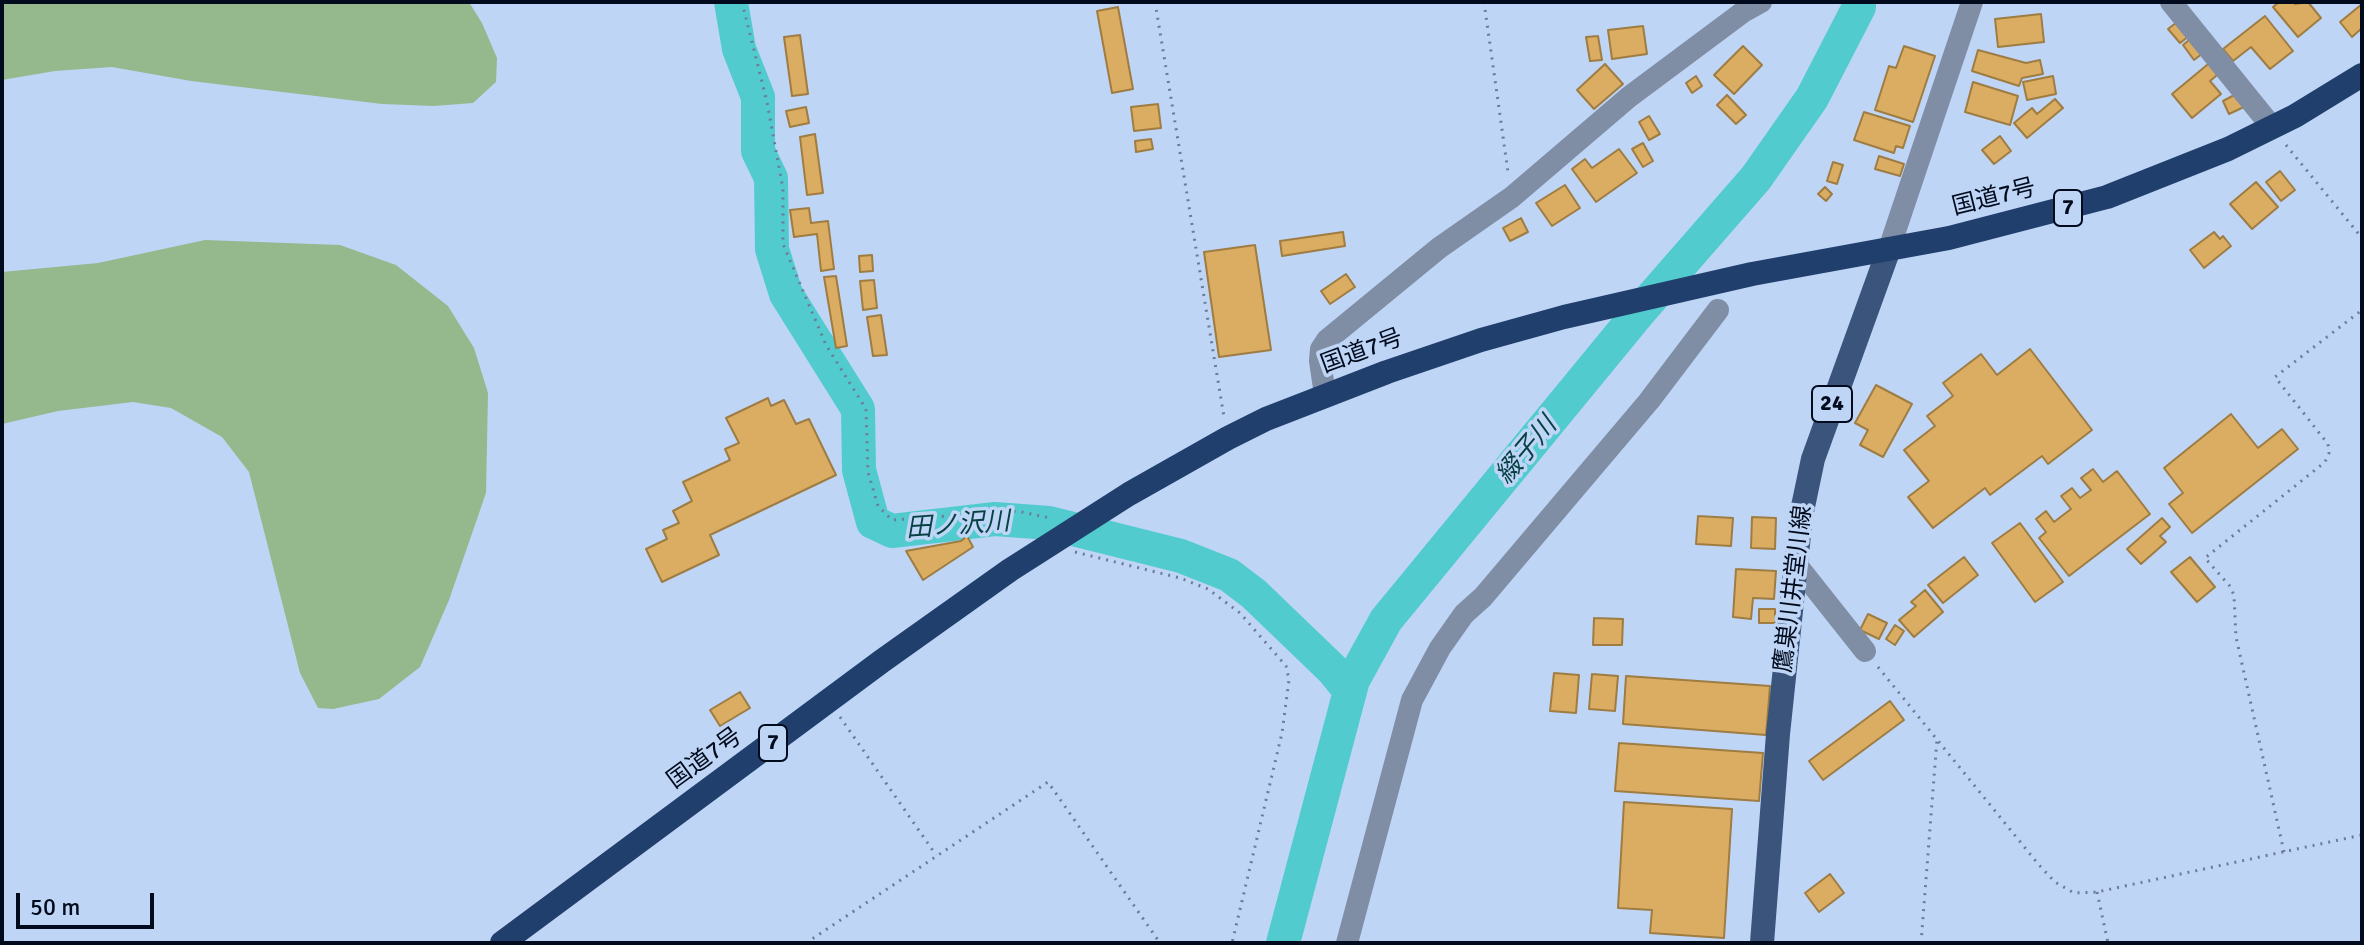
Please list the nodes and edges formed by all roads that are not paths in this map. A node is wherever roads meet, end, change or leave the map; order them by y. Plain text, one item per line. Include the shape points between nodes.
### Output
1 (1761, 2) edge
2 (1972, 2) edge
3 (2171, 2) edge
4 (2362, 75) edge
5 (2272, 127) junction
6 (1889, 249) junction
7 (1718, 310) dead end
8 (1325, 395) junction
9 (1796, 564) junction
10 (1865, 651) road end
11 (502, 943) edge
12 (1347, 943) edge
13 (1762, 943) edge

1 - 8 street via 1629,97 1512,197 1439,248 1327,340 1320,361
2 - 6 street
3 - 5 street
4 - 5 highway, 国道7号 / 7
5 - 6 highway, 国道7号 / 7 via 2107,197
6 - 8 highway, 国道7号 / 7 via 1564,317
6 - 9 main road, 鷹巣川井堂川線 / 24 via 1813,459
7 - 12 street via 1649,401 1440,648 1412,700
8 - 11 highway, 国道7号 / 7 via 1228,438 1046,546
9 - 10 street
9 - 13 main road, 鷹巣川井堂川線 / 24

